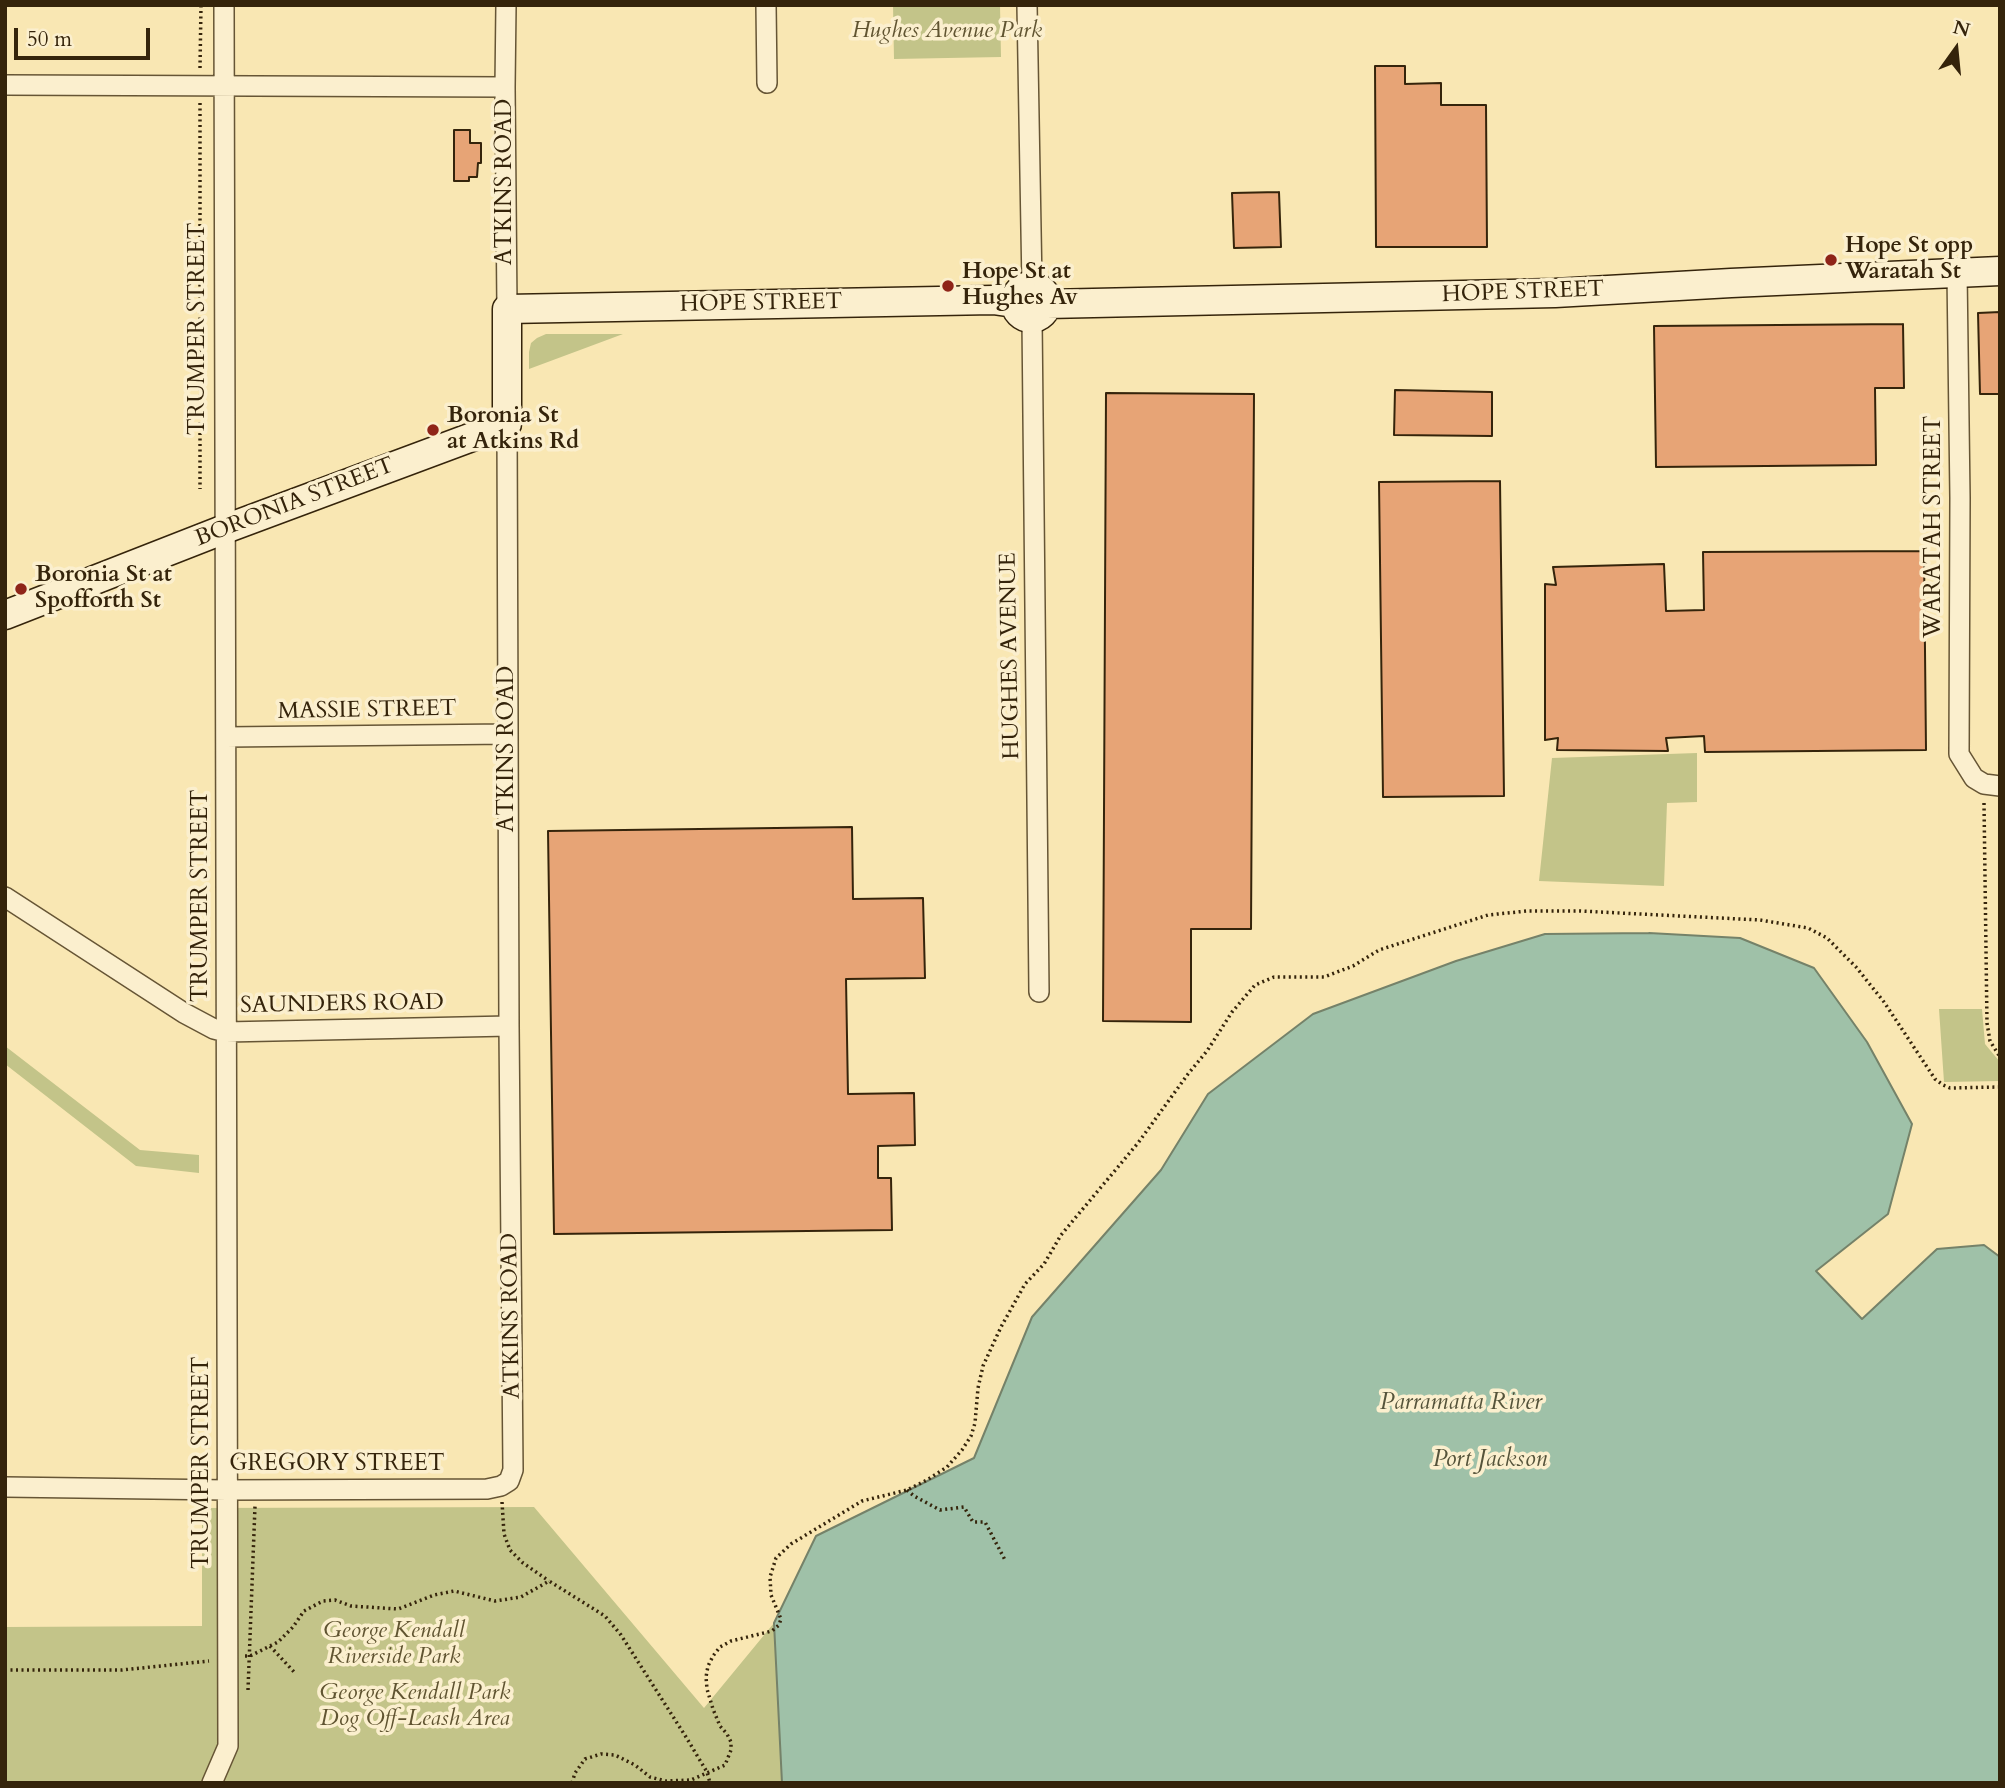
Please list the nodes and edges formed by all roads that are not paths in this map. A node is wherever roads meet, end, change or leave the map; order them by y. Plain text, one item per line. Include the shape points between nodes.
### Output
1 (224, 5) edge
2 (506, 5) edge
3 (766, 5) edge
4 (1027, 5) edge
5 (767, 83) dead end
6 (5, 85) edge
7 (223, 86) junction
8 (505, 87) junction
9 (2000, 271) edge
10 (1956, 272) junction
11 (1031, 303) junction
12 (507, 309) junction
13 (507, 424) junction
14 (225, 528) junction
15 (5, 615) edge
16 (508, 734) junction
17 (226, 737) junction
18 (1986, 783) edge
19 (5, 897) edge
20 (1039, 992) dead end
21 (509, 1026) junction
22 (226, 1032) junction
23 (500, 1486) joint
24 (5, 1487) edge
25 (227, 1490) junction
26 (212, 1783) edge

1 - 7 street, TRUMPER STREET
2 - 8 street, ATKINS ROAD
3 - 5 street
4 - 11 street, HUGHES AVENUE
6 - 7 street
7 - 8 street
7 - 14 street, TRUMPER STREET
8 - 12 street, ATKINS ROAD
9 - 10 street, HOPE STREET
10 - 11 street, HOPE STREET via 1555,293
10 - 18 street, WARATAH STREET via 1959,754
11 - 12 street, HOPE STREET
11 - 20 street, HUGHES AVENUE
12 - 13 street, ATKINS ROAD
13 - 14 street, BORONIA STREET
13 - 16 street, ATKINS ROAD
14 - 15 street, BORONIA STREET
14 - 17 street, TRUMPER STREET
16 - 17 street, MASSIE STREET
16 - 21 street, ATKINS ROAD
17 - 22 street, TRUMPER STREET
19 - 22 street, SAUNDERS ROAD via 184,1013
21 - 22 street, SAUNDERS ROAD
21 - 23 street, ATKINS ROAD via 513,1470 509,1481
22 - 25 street, TRUMPER STREET
23 - 25 street, GREGORY STREET
24 - 25 street, GREGORY STREET
25 - 26 street, TRUMPER STREET via 228,1746

